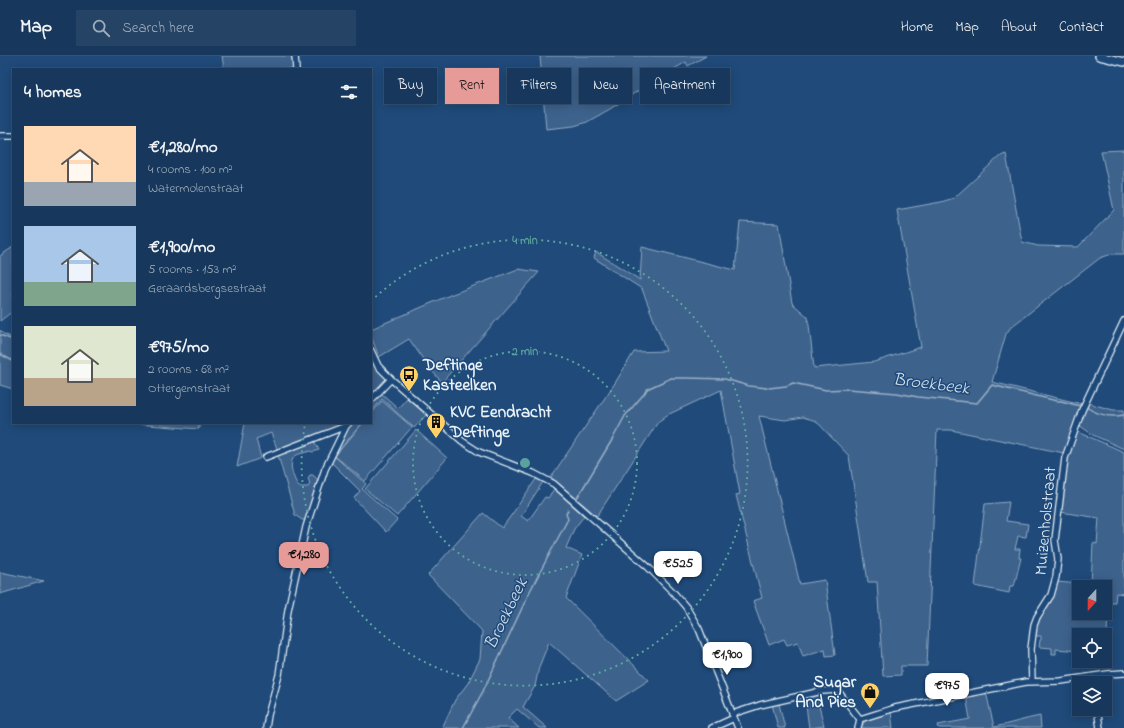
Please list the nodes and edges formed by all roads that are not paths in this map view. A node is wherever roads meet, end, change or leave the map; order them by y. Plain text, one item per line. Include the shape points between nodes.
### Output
1 (295, 56) edge
2 (1099, 56) edge
3 (1124, 62) edge
4 (296, 68) edge
5 (0, 136) edge
6 (12, 136) edge
7 (1124, 321) edge
8 (372, 353) edge
9 (391, 380) junction
10 (372, 399) edge
11 (348, 424) edge
12 (266, 457) dead end
13 (1124, 673) edge
14 (1095, 676) edge
15 (1072, 679) edge
16 (1032, 681) junction
17 (733, 716) junction
18 (1097, 716) edge
19 (860, 719) junction
20 (266, 728) edge
21 (714, 728) edge
22 (738, 728) edge
23 (858, 728) edge
24 (1100, 728) edge

1 - 4 street
2 - 3 main road
5 - 6 street
7 - 16 street, Muizenholstraat via 1082,410 1065,458 1056,532 1056,577 1051,595 1034,625 1031,649
8 - 9 street via 378,366
9 - 10 street
9 - 17 street via 469,447 554,484 648,567 686,607 699,629
11 - 12 street
11 - 20 street via 325,469 306,527
13 - 14 street
15 - 16 street
16 - 19 street via 895,708
17 - 19 street via 767,703 837,690
17 - 21 street
17 - 22 street
18 - 24 street
19 - 23 street

